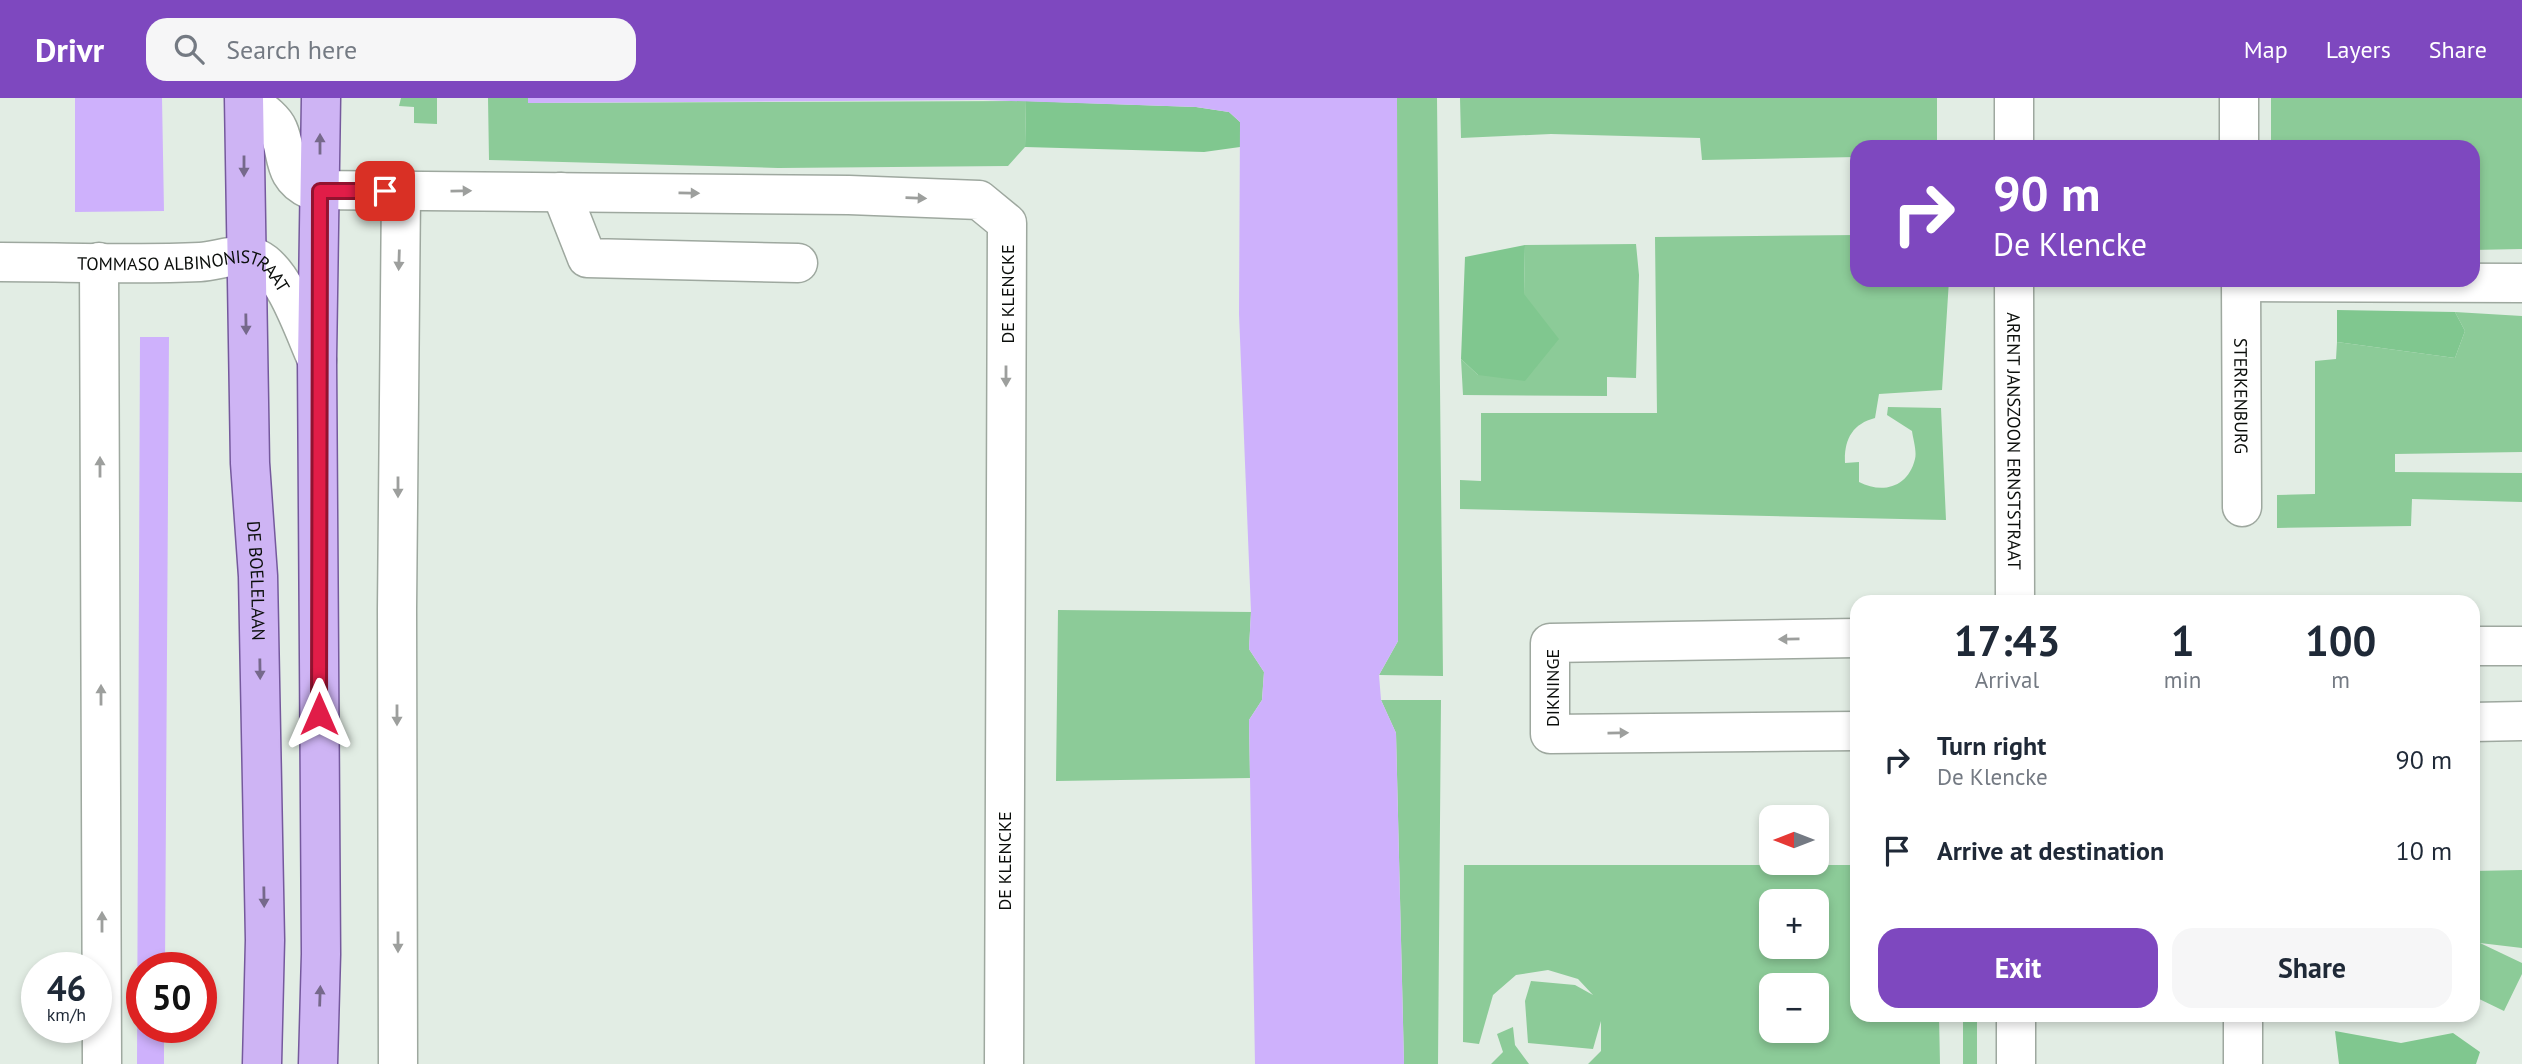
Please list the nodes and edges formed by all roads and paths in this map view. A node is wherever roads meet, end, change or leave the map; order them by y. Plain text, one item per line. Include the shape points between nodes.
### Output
1 (244, 98) edge
2 (321, 98) edge
3 (2014, 98) edge
4 (2239, 98) edge
5 (2014, 140) edge
6 (2239, 140) edge
7 (320, 191) junction
8 (401, 192) junction
9 (561, 192) junction
10 (244, 256) junction
11 (0, 262) edge
12 (99, 262) junction
13 (799, 263) dead end
14 (2480, 283) edge
15 (2522, 283) edge
16 (2014, 287) edge
17 (2241, 287) edge
18 (317, 360) junction
19 (2242, 507) dead end
20 (2015, 595) edge
21 (1850, 638) edge
22 (2480, 646) edge
23 (2522, 646) edge
24 (2522, 721) edge
25 (2480, 722) edge
26 (1850, 731) edge
27 (2016, 1022) edge
28 (2243, 1022) edge
29 (102, 1064) edge
30 (262, 1064) edge
31 (318, 1064) edge
32 (398, 1064) edge
33 (1004, 1064) edge
34 (2016, 1064) edge
35 (2243, 1064) edge

1 - 7 street, DE KLENCKE via 278,127 285,163 294,180
1 -> 10 main road, DE BOELELAAN
7 -> 2 main road
3 - 5 street
4 - 6 street
7 - 8 street, DE KLENCKE
7 - 18 main road
8 -> 9 street, DE KLENCKE
8 -> 32 street
9 - 13 street via 587,258
9 -> 33 street, DE KLENCKE via 979,200 1007,223
10 - 12 street, TOMMASO ALBINONISTRAAT via 201,262
10 - 18 street, TOMMASO ALBINONISTRAAT via 258,259 280,280
10 -> 30 main road, DE BOELELAAN via 258,576 265,940
11 - 12 street, TOMMASO ALBINONISTRAAT
29 -> 12 street
14 - 15 street, STERKENBURG
16 - 20 street, ARENT JANSZOON ERNSTSTRAAT
17 - 19 street, STERKENBURG
31 -> 18 main road
21 -> 26 street, DIKNINGE via 1550,643 1550,734
22 - 23 street
24 - 25 street
27 - 34 street
28 - 35 street

